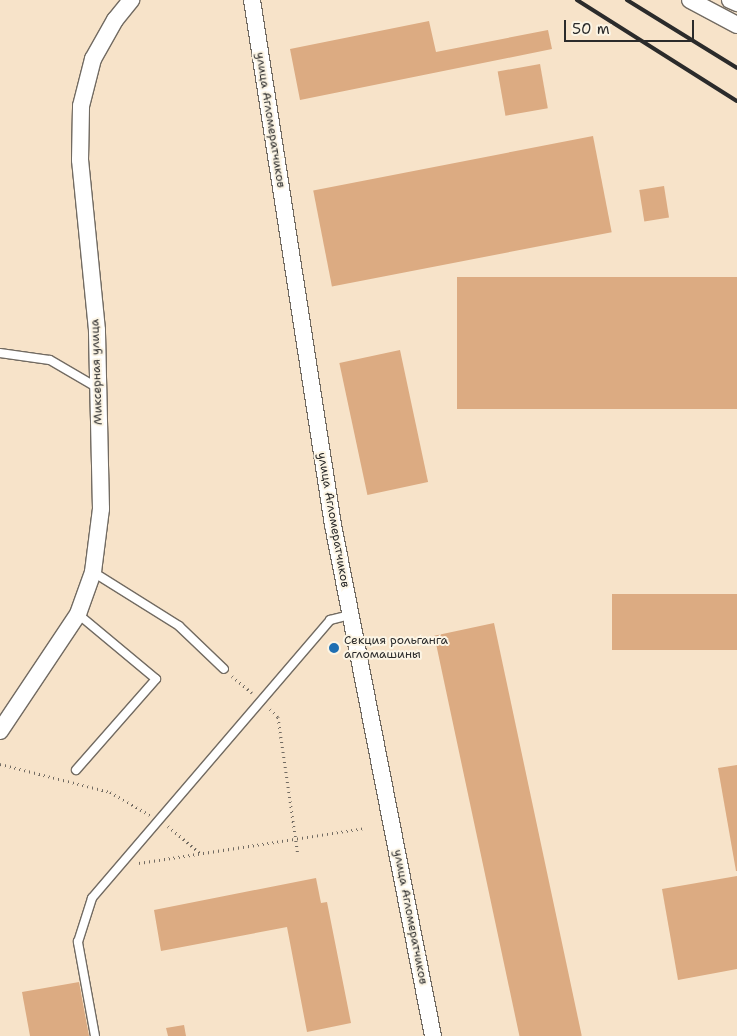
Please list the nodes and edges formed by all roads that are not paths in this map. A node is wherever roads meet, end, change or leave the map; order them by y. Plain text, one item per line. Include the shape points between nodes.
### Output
1 (131, 0) edge
2 (252, 0) edge
3 (690, 0) edge
4 (730, 0) edge
5 (737, 3) edge
6 (737, 25) edge
7 (0, 353) edge
8 (98, 388) junction
9 (93, 572) junction
10 (78, 614) junction
11 (350, 615) junction
12 (224, 669) road end
13 (0, 731) edge
14 (76, 770) dead end
15 (95, 1036) edge
16 (433, 1036) edge

1 - 8 street, Миксерная улица via 115,20 93,59 81,106 80,160 97,330
2 - 11 street, улица Агломератчиков via 333,525
3 - 6 street
4 - 5 street
7 - 8 lane via 50,360
8 - 9 street, Миксерная улица via 101,510
9 - 10 street, Миксерная улица
9 - 12 lane via 179,626
10 - 13 street, Миксерная улица
10 - 14 lane via 156,679
11 - 15 lane via 330,620 92,898 78,942
11 - 16 street, улица Агломератчиков

